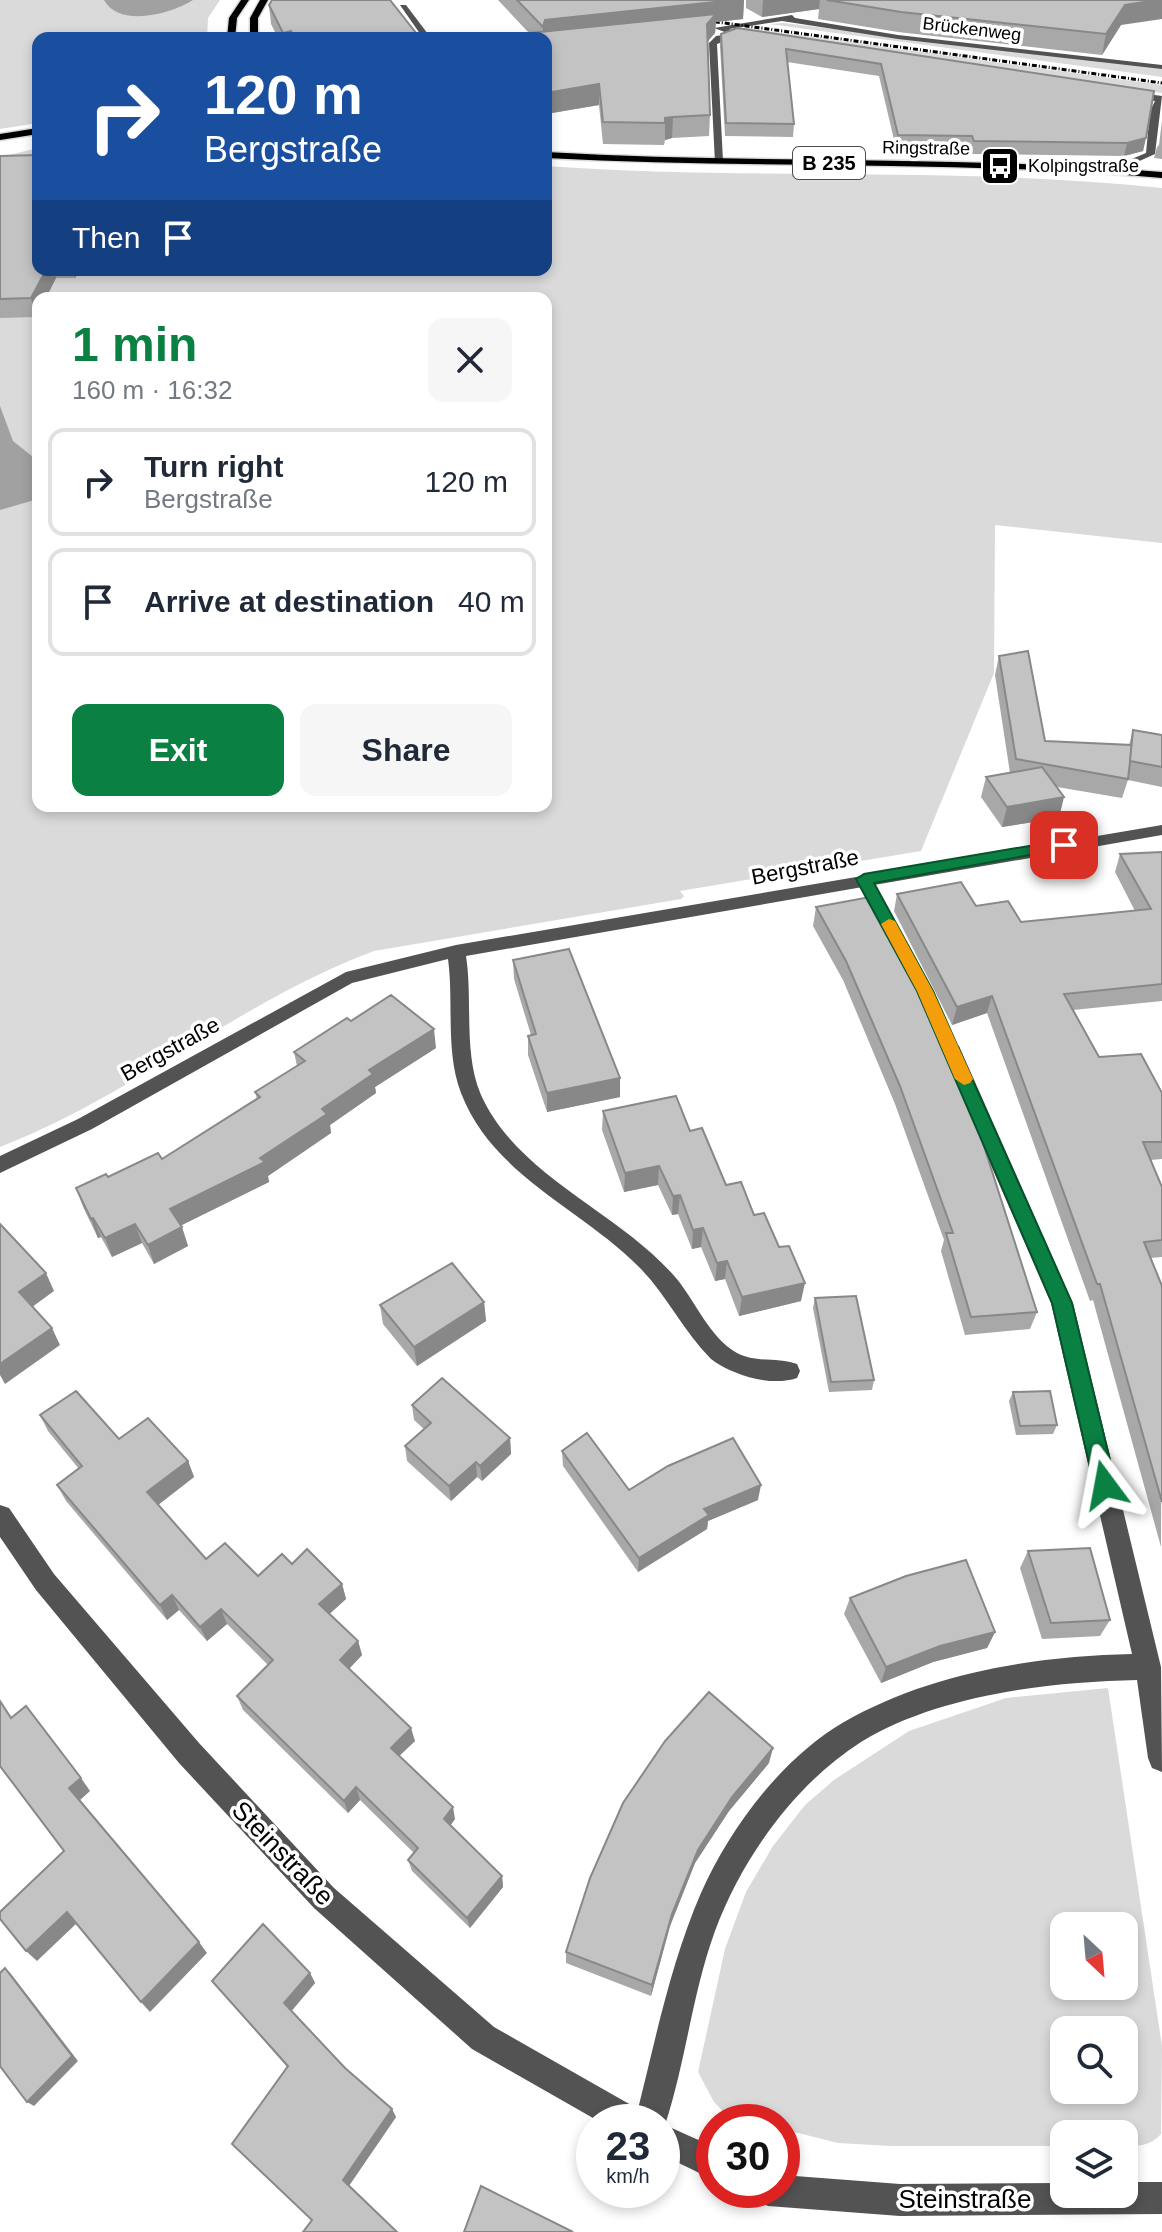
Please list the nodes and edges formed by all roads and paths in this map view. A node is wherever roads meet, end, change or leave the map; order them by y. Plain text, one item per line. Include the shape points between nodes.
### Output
1 (245, 0) edge
2 (264, 0) edge
3 (403, 7) dead end
4 (739, 11) dead end
5 (820, 13) dead end
6 (779, 18) junction
7 (760, 22) junction
8 (718, 28) junction
9 (230, 32) edge
10 (253, 32) edge
11 (422, 32) edge
12 (737, 35) junction
13 (709, 38) junction
14 (765, 39) edge
15 (1162, 67) edge
16 (1111, 91) edge
17 (1161, 99) edge
18 (32, 132) edge
19 (0, 137) edge
20 (32, 141) edge
21 (0, 146) edge
22 (1150, 154) junction
23 (552, 155) edge
24 (718, 161) junction
25 (1162, 162) edge
26 (1113, 170) junction
27 (1162, 175) edge
28 (1162, 830) edge
29 (456, 951) junction
30 (937, 1019) edge
31 (0, 1165) edge
32 (789, 1371) dead end
33 (0, 1516) edge
34 (1148, 1667) junction
35 (1162, 1758) edge
36 (598, 2104) edge
37 (656, 2104) edge
38 (800, 2192) edge
39 (1162, 2198) edge

1 - 9 main road via 235,10
2 - 10 main road via 256,10
3 - 11 street
4 - 7 street
5 - 6 street
6 - 7 street
6 - 15 street, Brückenweg
7 - 8 street
8 - 12 street
8 - 13 street
12 - 13 street
12 - 14 street
13 - 24 street
16 - 17 street
17 - 22 street via 1154,111
18 - 19 main road
20 - 21 main road
22 - 25 street
22 - 26 street
23 - 24 main road, Ringstraße / B 235
24 - 26 main road, Ringstraße / B 235
26 - 27 main road, Ringstraße / B 235
28 - 29 street, Bergstraße via 868,886
29 - 31 street, Bergstraße via 346,978 85,1124
29 - 32 street via 462,979 463,1062 471,1094 489,1127 531,1172 626,1240 669,1285 698,1332 731,1362
30 - 34 street via 1062,1303
33 - 36 street, Steinstraße via 45,1582 189,1753 324,1898 483,2038
34 - 35 street
34 - 37 street via 1085,1667 992,1680 912,1706 852,1733 807,1769 761,1819 726,1873 694,1950
38 - 39 street, Steinstraße via 900,2200

